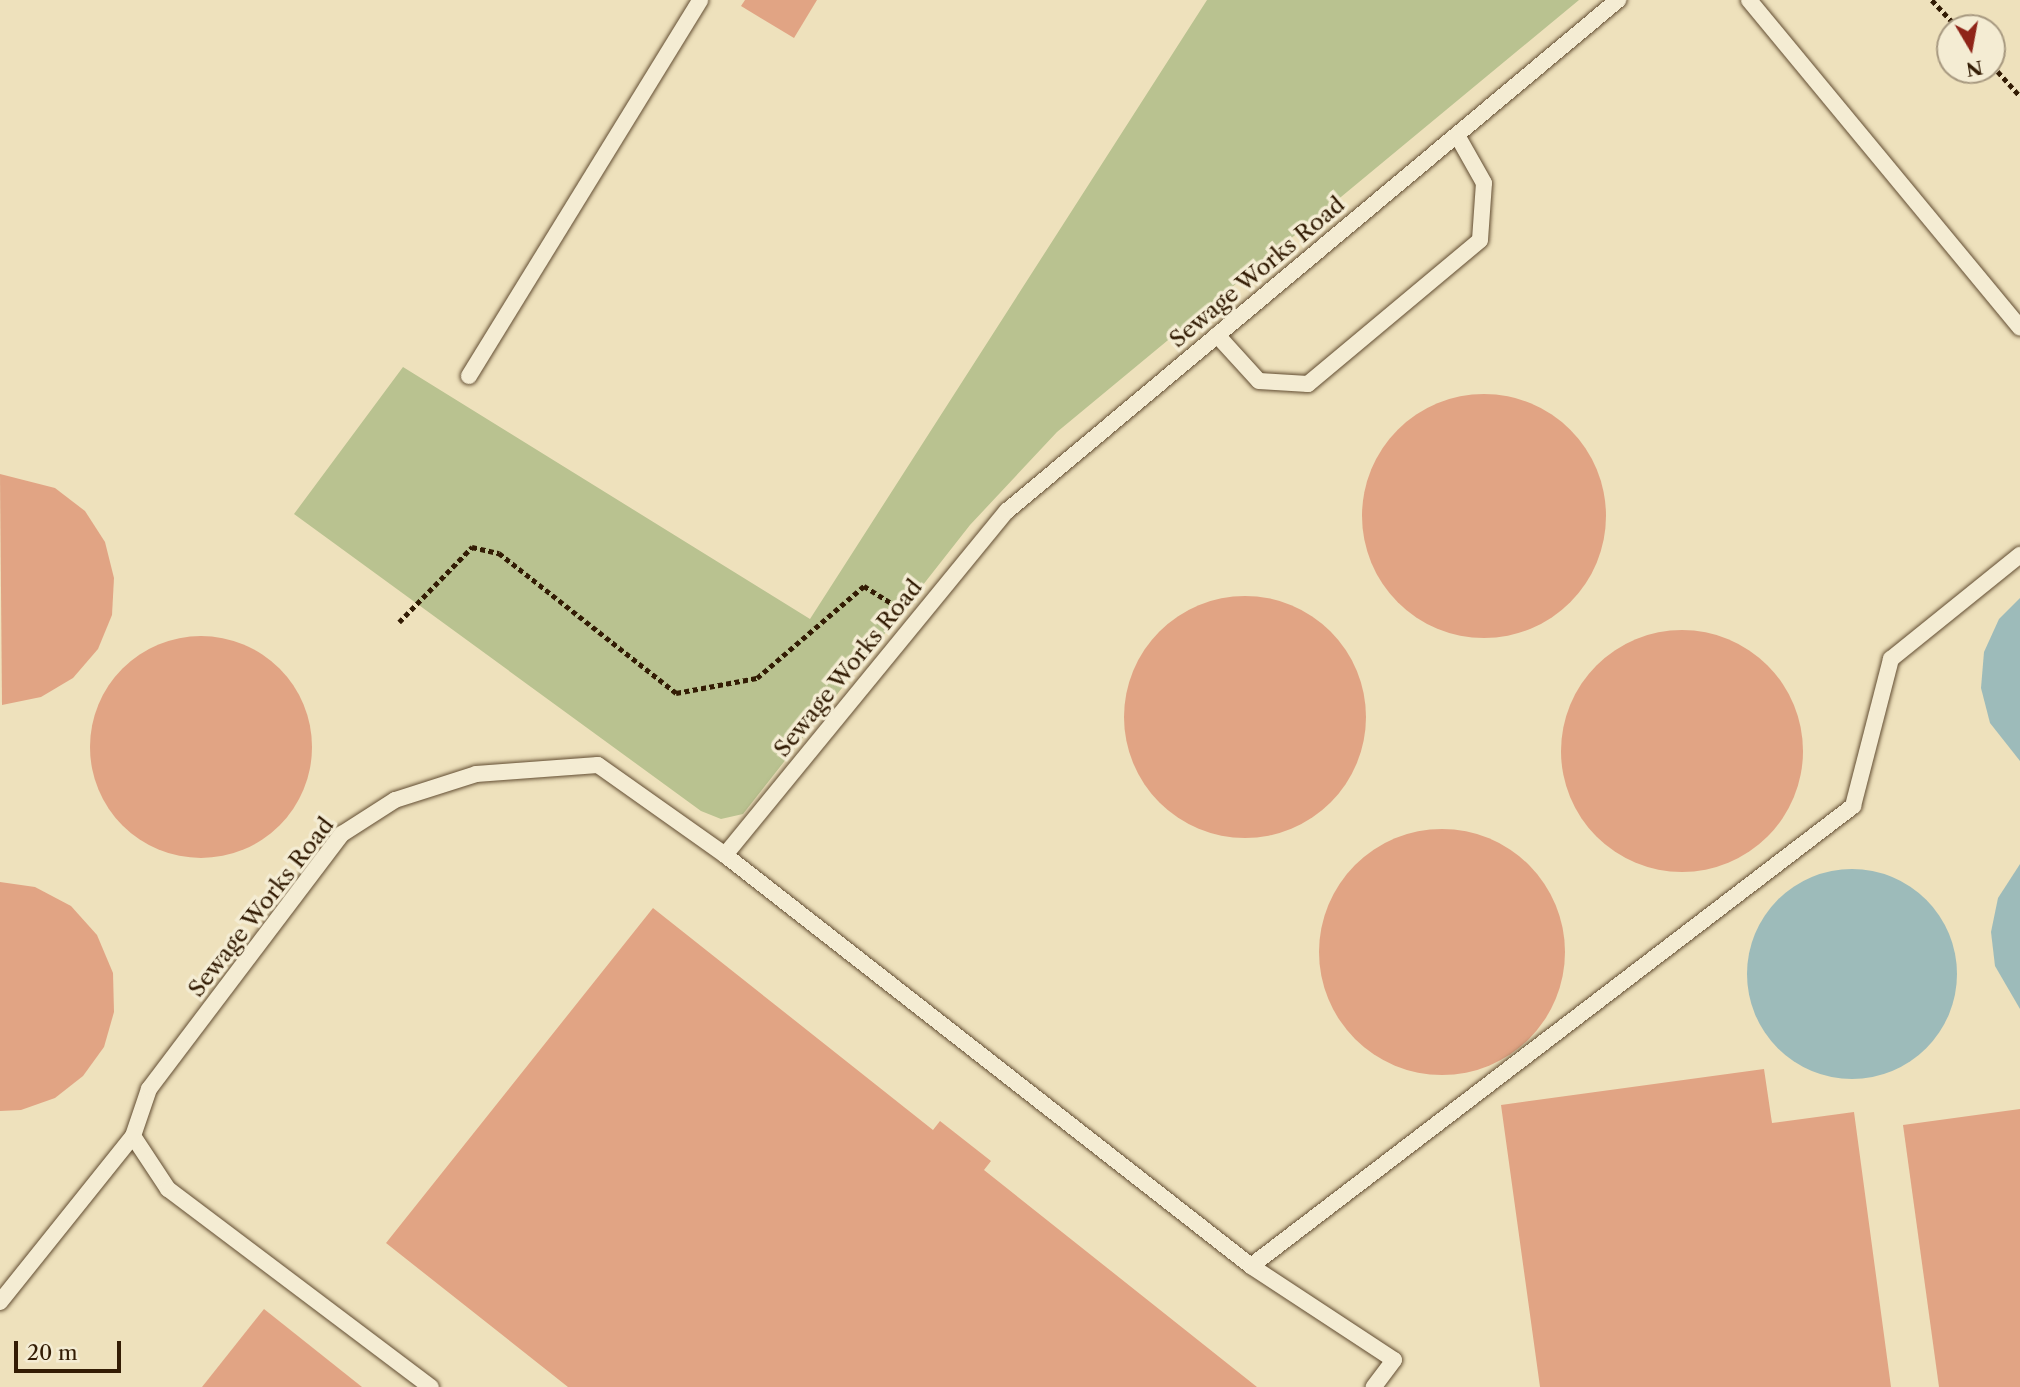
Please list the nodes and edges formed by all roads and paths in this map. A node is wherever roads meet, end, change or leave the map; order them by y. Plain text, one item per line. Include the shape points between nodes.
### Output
1 (700, 0) edge
2 (1618, 0) edge
3 (1749, 0) edge
4 (1932, 0) edge
5 (1945, 14) edge
6 (2006, 80) edge
7 (2020, 96) edge
8 (1457, 135) junction
9 (2020, 328) edge
10 (1217, 335) junction
11 (469, 376) dead end
12 (2020, 555) edge
13 (917, 620) junction
14 (399, 622) dead end
15 (725, 855) junction
16 (132, 1136) junction
17 (1251, 1266) junction
18 (0, 1301) edge
19 (431, 1387) edge
20 (1374, 1387) edge

1 - 11 lane
2 - 8 lane, Sewage Works Road
3 - 9 lane
4 - 5 path
6 - 7 path
8 - 10 lane, Sewage Works Road
8 - 10 lane via 1484,183 1480,240 1308,384 1259,381
10 - 13 lane, Sewage Works Road via 1007,511
12 - 17 lane via 1891,659 1853,806
13 - 14 path via 864,586 757,678 676,693 499,553 472,547
13 - 15 lane, Sewage Works Road
15 - 16 lane, Sewage Works Road via 598,765 476,774 396,800 342,834 149,1089
15 - 17 lane
16 - 18 lane, Sewage Works Road
16 - 19 lane via 168,1189
17 - 20 lane via 1394,1360

